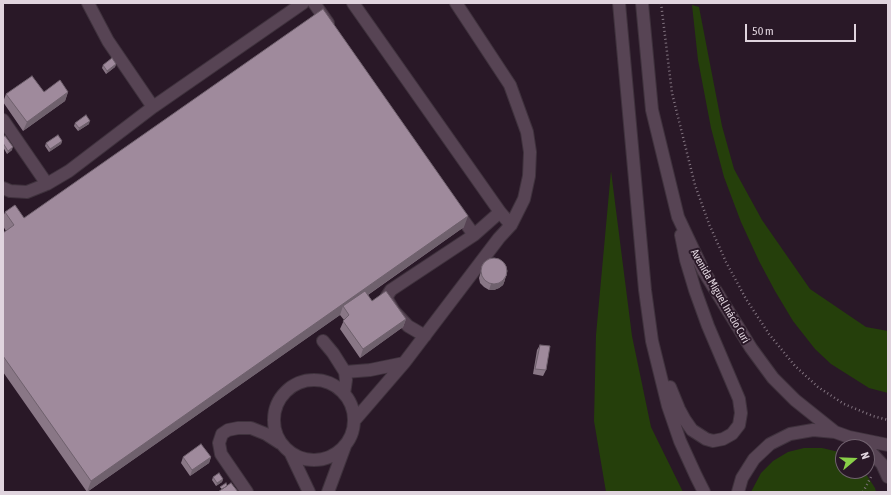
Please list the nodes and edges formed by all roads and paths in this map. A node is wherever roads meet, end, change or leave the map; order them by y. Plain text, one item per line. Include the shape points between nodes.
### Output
1 (88, 3) edge
2 (303, 3) edge
3 (314, 3) edge
4 (353, 3) edge
5 (456, 3) edge
6 (619, 3) edge
7 (642, 3) edge
8 (662, 3) edge
9 (337, 36) edge
10 (153, 107) junction
11 (3, 120) edge
12 (47, 184) junction
13 (3, 188) edge
14 (449, 200) edge
15 (500, 212) junction
16 (678, 217) junction
17 (488, 223) junction
18 (511, 225) junction
19 (474, 236) junction
20 (499, 238) junction
21 (425, 336) junction
22 (323, 341) dead end
23 (652, 341) junction
24 (404, 363) junction
25 (345, 372) junction
26 (344, 394) junction
27 (888, 420) edge
28 (354, 421) junction
29 (835, 432) junction
30 (849, 437) junction
31 (852, 439) edge
32 (281, 444) junction
33 (346, 444) junction
34 (888, 445) edge
35 (291, 454) junction
36 (875, 457) edge
37 (888, 477) edge
38 (247, 492) edge
39 (309, 492) edge
40 (328, 492) edge
41 (704, 492) edge
42 (738, 492) edge

1 - 10 street via 108,41
2 - 10 street
3 - 9 street
4 - 15 street
5 - 18 street via 510,85 528,132 529,176 524,199
6 - 23 street via 645,290
7 - 16 street, Avenida Miguel Inácio Curi via 652,110
8 - 27 path via 672,93 695,185 726,262 746,299 769,334 795,366 818,387 844,404
10 - 12 street via 69,171
11 - 12 street
12 - 13 street via 27,192
14 - 19 street
15 - 17 street
15 - 18 street
16 - 23 street via 695,290 739,399 739,425 732,434 713,441 706,440 692,430 679,409
16 - 29 street, Avenida Miguel Inácio Curi via 703,270 751,348 773,378 795,400
17 - 19 street
17 - 20 street
18 - 20 street
19 - 21 street via 396,287 387,296 394,311 408,326
20 - 21 street
21 - 24 street
22 - 25 street
23 - 41 street via 668,406 680,441
24 - 25 street
24 - 28 street
25 - 26 street
26 - 28 street via 351,406
26 - 32 street via 334,385 321,380 307,380 294,385 284,393 276,405 275,432
28 - 33 street via 352,433
29 - 30 street
29 - 42 street via 813,430 790,434 770,444 754,459 742,478
30 - 31 street
30 - 34 street
32 - 35 street
32 - 38 street via 251,428 228,430 222,434 219,443 222,454
33 - 35 street via 331,457 321,460
33 - 40 street
35 - 39 street
36 - 37 street via 882,464

